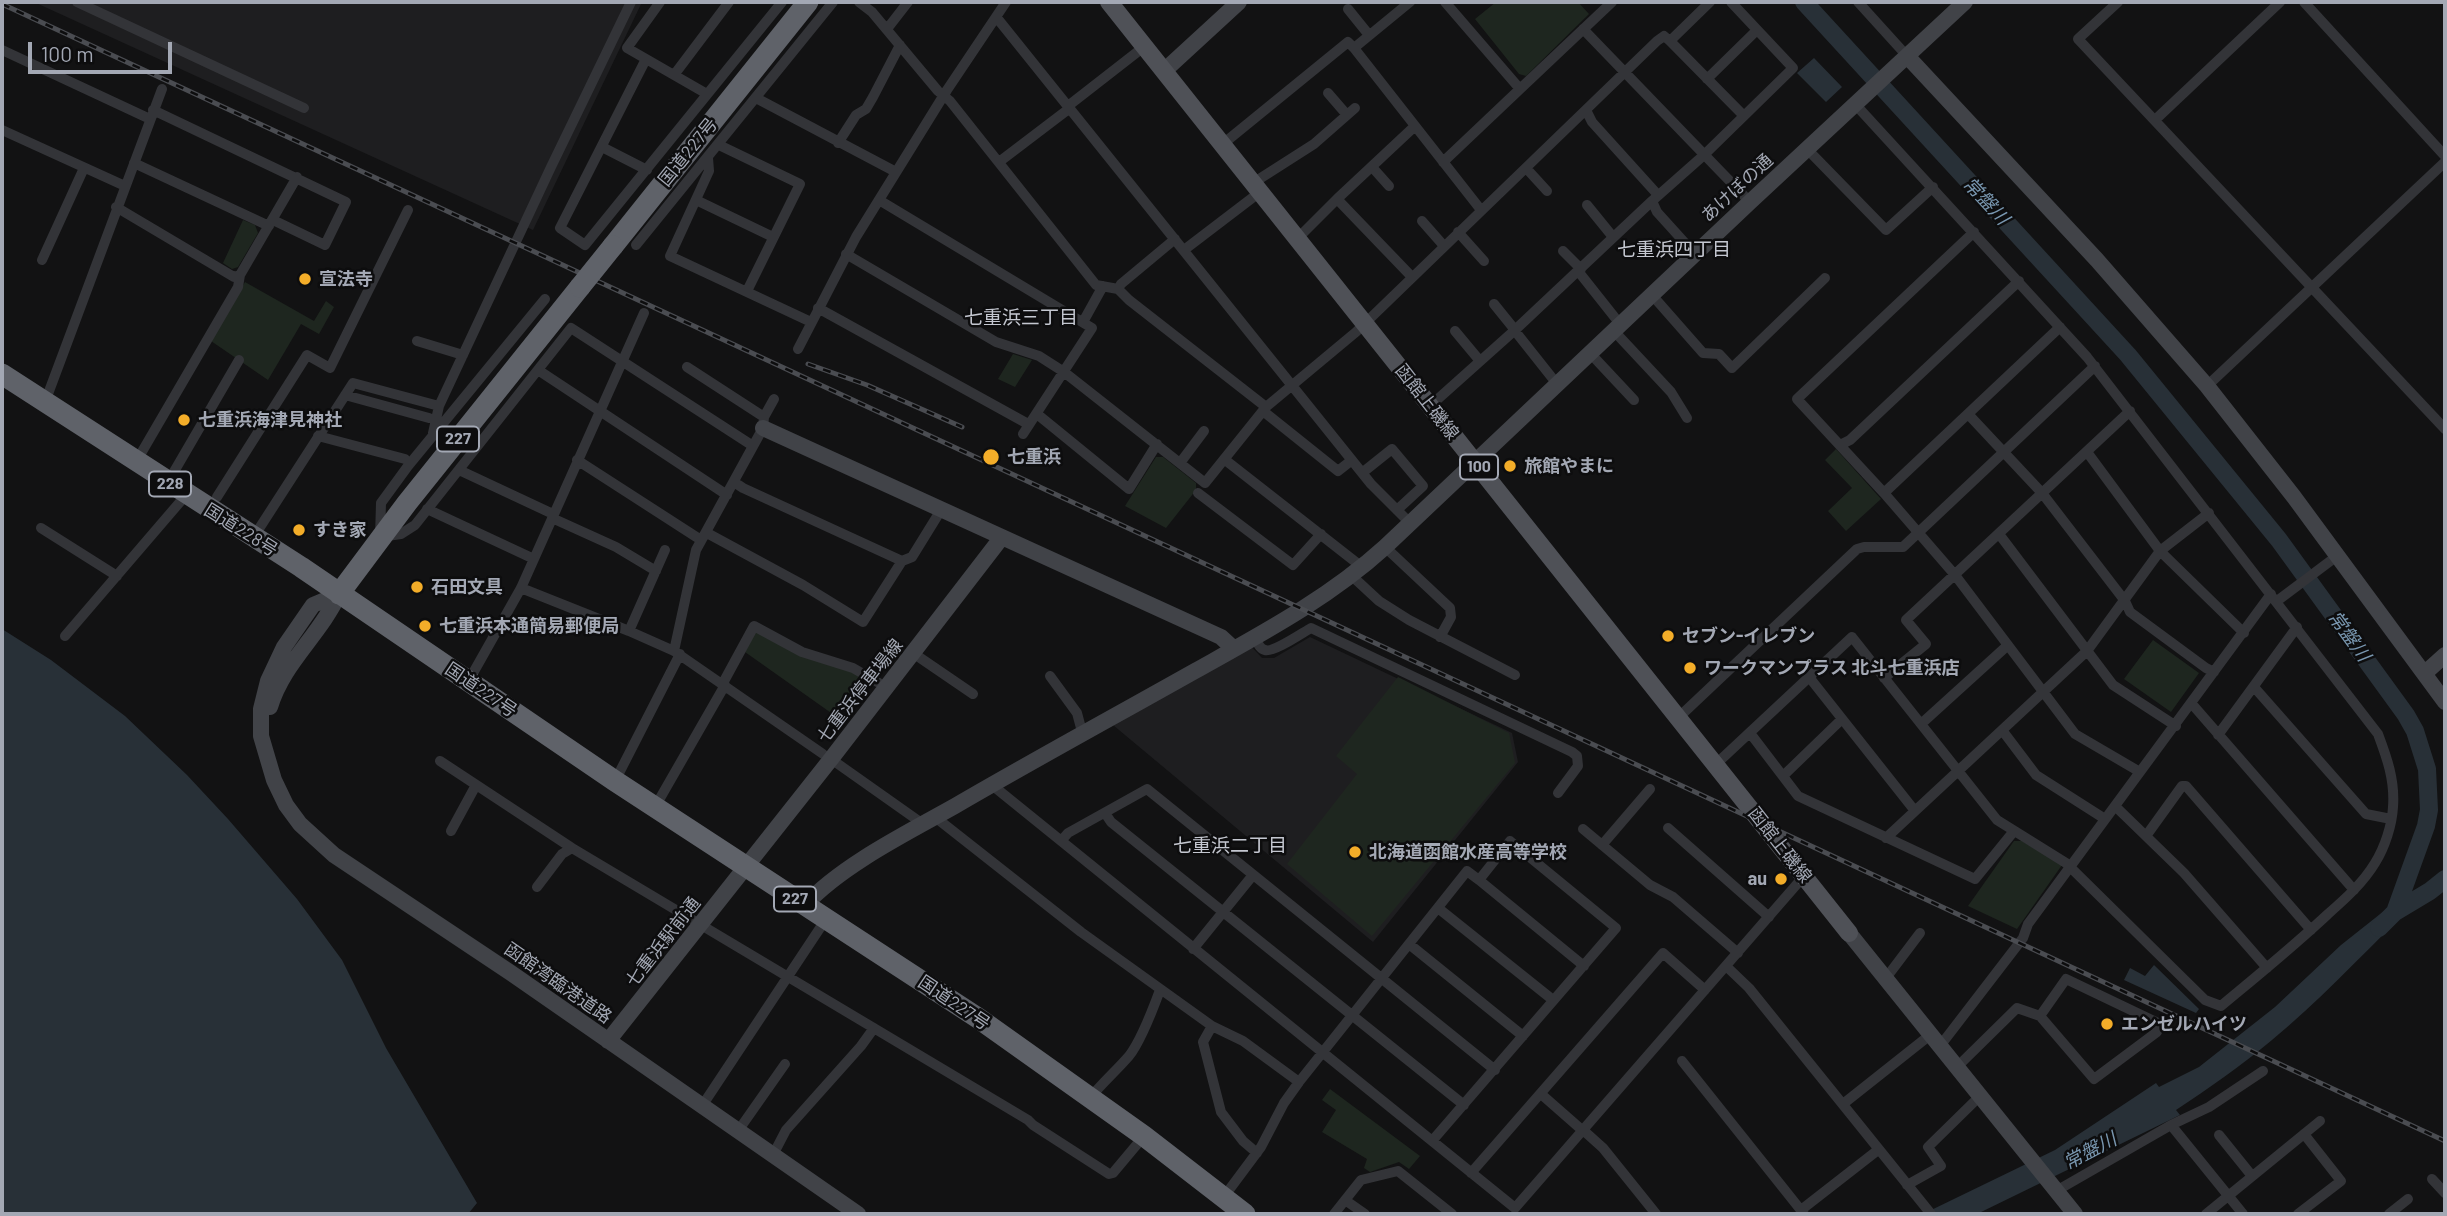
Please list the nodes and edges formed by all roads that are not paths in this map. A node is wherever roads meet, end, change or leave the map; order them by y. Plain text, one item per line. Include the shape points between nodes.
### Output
1 (77, 2) edge
2 (631, 2) edge
3 (660, 2) edge
4 (729, 2) edge
5 (782, 2) edge
6 (808, 2) edge
7 (833, 2) edge
8 (859, 2) edge
9 (908, 2) edge
10 (1006, 2) edge
11 (1238, 2) edge
12 (1410, 2) edge
13 (1445, 2) edge
14 (1612, 2) edge
15 (1710, 2) edge
16 (1731, 2) edge
17 (1858, 2) edge
18 (1965, 2) edge
19 (2118, 2) edge
20 (2280, 2) edge
21 (2304, 2) edge
22 (1118, 3) edge
23 (1348, 9) dead end
24 (998, 18) junction
25 (887, 29) junction
26 (1583, 29) junction
27 (1757, 30) junction
28 (1369, 35) junction
29 (1670, 41) junction
30 (900, 45) junction
31 (1144, 46) junction
32 (1354, 48) junction
33 (2, 50) edge
34 (1907, 56) junction
35 (646, 59) junction
36 (1164, 71) junction
37 (1625, 74) junction
38 (674, 75) junction
39 (1707, 79) junction
40 (162, 89) dead end
41 (1520, 89) junction
42 (1328, 93) dead end
43 (707, 94) junction
44 (944, 96) junction
45 (756, 98) junction
46 (1859, 101) junction
47 (1069, 107) junction
48 (304, 108) dead end
49 (1586, 110) junction
50 (152, 115) junction
51 (1744, 116) junction
52 (2155, 120) junction
53 (1415, 126) junction
54 (2, 130) edge
55 (1229, 139) dead end
56 (838, 143) junction
57 (719, 145) junction
58 (602, 147) junction
59 (1807, 149) junction
60 (1704, 155) junction
61 (2445, 156) edge
62 (708, 158) junction
63 (999, 162) junction
64 (1443, 162) junction
65 (2445, 162) edge
66 (134, 163) junction
67 (1371, 166) junction
68 (84, 168) junction
69 (1526, 168) junction
70 (648, 170) junction
71 (896, 172) junction
72 (297, 177) junction
73 (1390, 186) dead end
74 (125, 187) junction
75 (1256, 187) junction
76 (1933, 187) junction
77 (1548, 191) dead end
78 (1655, 198) junction
79 (1337, 199) junction
80 (696, 200) junction
81 (878, 200) junction
82 (1750, 202) junction
83 (1587, 205) dead end
84 (117, 207) junction
85 (408, 210) dead end
86 (1481, 210) junction
87 (1422, 221) dead end
88 (271, 223) junction
89 (1458, 232) junction
90 (1974, 232) junction
91 (774, 237) junction
92 (1613, 237) junction
93 (1175, 239) junction
94 (1297, 239) junction
95 (636, 245) dead end
96 (1444, 246) junction
97 (1184, 250) junction
98 (1563, 251) dead end
99 (846, 254) junction
100 (1695, 254) junction
101 (42, 260) dead end
102 (1484, 261) dead end
103 (1580, 270) junction
104 (240, 275) junction
105 (1412, 277) junction
106 (1825, 278) dead end
107 (2019, 281) junction
108 (1103, 286) junction
109 (2312, 288) junction
110 (1118, 289) junction
111 (747, 291) junction
112 (1651, 295) junction
113 (545, 299) dead end
114 (1494, 304) dead end
115 (818, 309) junction
116 (644, 313) dead end
117 (811, 322) junction
118 (1083, 322) junction
119 (1364, 323) junction
120 (1617, 327) junction
121 (2060, 327) junction
122 (1515, 330) junction
123 (1455, 331) dead end
124 (418, 341) dead end
125 (798, 349) dead end
126 (1590, 354) junction
127 (463, 355) junction
128 (239, 360) dead end
129 (622, 361) junction
130 (1480, 361) junction
131 (2095, 366) junction
132 (687, 367) dead end
133 (538, 370) junction
134 (1064, 372) junction
135 (2, 374) edge
136 (1557, 384) junction
137 (1292, 385) junction
138 (2207, 386) junction
139 (345, 396) junction
140 (774, 398) dead end
141 (1634, 400) dead end
142 (45, 402) junction
143 (439, 406) junction
144 (1430, 406) junction
145 (1265, 409) junction
146 (599, 411) junction
147 (2130, 411) junction
148 (1037, 414) junction
149 (1968, 414) junction
150 (429, 418) dead end
151 (1688, 418) dead end
152 (764, 422) junction
153 (2445, 429) edge
154 (1204, 431) dead end
155 (318, 436) junction
156 (433, 436) junction
157 (1157, 444) junction
158 (1840, 445) junction
159 (753, 446) junction
160 (2004, 451) junction
161 (2087, 452) junction
162 (405, 459) dead end
163 (1224, 459) junction
164 (577, 460) junction
165 (1352, 460) junction
166 (1474, 461) junction
167 (136, 462) junction
168 (1180, 463) junction
169 (459, 470) junction
170 (1362, 473) junction
171 (168, 482) junction
172 (734, 482) junction
173 (1198, 493) dead end
174 (1884, 493) junction
175 (2042, 493) junction
176 (186, 495) junction
177 (727, 495) junction
178 (217, 497) dead end
179 (428, 509) junction
180 (941, 510) junction
181 (1396, 510) junction
182 (2209, 513) junction
183 (553, 516) junction
184 (1410, 523) junction
185 (41, 528) dead end
186 (1919, 532) junction
187 (1321, 534) junction
188 (1999, 534) junction
189 (380, 537) junction
190 (704, 537) junction
191 (1002, 537) junction
192 (253, 538) junction
193 (1385, 547) junction
194 (664, 550) dead end
195 (2161, 551) junction
196 (2337, 556) junction
197 (534, 559) junction
198 (902, 561) junction
199 (656, 571) junction
200 (1357, 572) junction
201 (1955, 575) junction
202 (117, 576) junction
203 (521, 588) junction
204 (338, 594) junction
205 (2274, 597) junction
206 (2125, 601) junction
207 (2297, 627) junction
208 (629, 631) junction
209 (2244, 633) junction
210 (65, 636) dead end
211 (1254, 637) junction
212 (1440, 637) junction
213 (2008, 645) junction
214 (1234, 649) junction
215 (2087, 651) junction
216 (677, 653) junction
217 (913, 653) junction
218 (2445, 655) edge
219 (2214, 672) junction
220 (2425, 673) junction
221 (1514, 675) dead end
222 (1050, 676) dead end
223 (1809, 677) junction
224 (1884, 678) junction
225 (468, 681) junction
226 (879, 683) dead end
227 (724, 684) junction
228 (2254, 687) junction
229 (2044, 692) junction
230 (972, 694) dead end
231 (2445, 702) edge
232 (2192, 704) junction
233 (1678, 718) junction
234 (1842, 719) junction
235 (1921, 724) junction
236 (2176, 726) junction
237 (1081, 728) dead end
238 (2002, 730) junction
239 (1750, 733) junction
240 (2218, 735) junction
241 (827, 757) junction
242 (440, 761) dead end
243 (1715, 765) junction
244 (1958, 771) junction
245 (2140, 772) junction
246 (1783, 776) junction
247 (615, 780) junction
248 (476, 785) junction
249 (992, 785) junction
250 (1650, 789) dead end
251 (1558, 793) dead end
252 (2115, 806) junction
253 (655, 807) junction
254 (1915, 811) junction
255 (1105, 813) junction
256 (2105, 819) junction
257 (2391, 819) junction
258 (929, 821) junction
259 (1668, 828) dead end
260 (1583, 829) dead end
261 (451, 831) dead end
262 (2014, 831) junction
263 (2146, 836) junction
264 (1886, 838) junction
265 (1061, 841) junction
266 (1602, 845) junction
267 (572, 848) junction
268 (2070, 866) junction
269 (747, 867) junction
270 (1253, 875) junction
271 (1804, 876) junction
272 (1479, 880) junction
273 (537, 887) dead end
274 (2354, 890) junction
275 (805, 905) junction
276 (1438, 908) junction
277 (1223, 912) junction
278 (1769, 917) junction
279 (826, 919) junction
280 (702, 924) junction
281 (2311, 930) junction
282 (1849, 933) joint
283 (1920, 933) dead end
284 (1409, 944) junction
285 (1193, 949) junction
286 (1738, 953) junction
287 (1584, 966) junction
288 (1727, 966) junction
289 (2267, 968) junction
290 (788, 975) junction
291 (1381, 978) junction
292 (1886, 978) junction
293 (1160, 990) junction
294 (1705, 990) junction
295 (1553, 1000) junction
296 (1351, 1016) junction
297 (2040, 1016) junction
298 (1212, 1026) junction
299 (874, 1028) junction
300 (1523, 1036) junction
301 (608, 1041) junction
302 (1933, 1042) junction
303 (1321, 1053) junction
304 (1682, 1061) dead end
305 (785, 1064) dead end
306 (1957, 1067) junction
307 (1495, 1070) junction
308 (2263, 1071) dead end
309 (1299, 1082) junction
310 (1541, 1094) junction
311 (1980, 1096) junction
312 (1090, 1098) junction
313 (1843, 1104) junction
314 (1464, 1105) junction
315 (702, 1106) junction
316 (2320, 1121) dead end
317 (2171, 1125) junction
318 (1582, 1130) junction
319 (738, 1131) junction
320 (2304, 1134) junction
321 (2219, 1135) dead end
322 (1144, 1136) junction
323 (1432, 1141) junction
324 (1878, 1150) junction
325 (1257, 1153) junction
326 (773, 1155) junction
327 (1471, 1173) junction
328 (2252, 1176) junction
329 (2432, 1179) dead end
330 (1907, 1185) junction
331 (2053, 1187) junction
332 (2445, 1193) edge
333 (2228, 1196) junction
334 (1223, 1198) junction
335 (2408, 1199) dead end
336 (1345, 1200) junction
337 (1803, 1212) edge
338 (1929, 1212) edge
339 (858, 1214) edge
340 (1245, 1214) edge
341 (1334, 1214) edge
342 (1365, 1214) edge
343 (1452, 1214) edge
344 (1656, 1214) edge
345 (2075, 1214) edge
346 (2206, 1214) edge
347 (2243, 1214) edge
348 (2298, 1214) edge
349 (2389, 1214) edge

1 - 48 street
2 - 127 street
3 - 35 street via 627,48
4 - 38 street
5 - 43 street
6 - 189 highway, 国道227号 / 227, bridge
7 - 45 street
8 - 25 street
9 - 25 street
10 - 24 street
11 - 36 street
12 - 28 street
13 - 41 street
14 - 26 street
15 - 29 street
16 - 27 street
17 - 34 street
18 - 34 street, あけぼの通
19 - 52 street via 2078,39
20 - 52 street
21 - 61 street
22 - 31 main road, 函館上磯線 / 100
23 - 28 street
24 - 44 street
24 - 47 street
25 - 30 street
26 - 37 street
26 - 41 street
27 - 39 street
27 - 51 street via 1793,68
28 - 32 street
29 - 37 street via 1664,36
29 - 39 street
30 - 44 street
30 - 56 street via 866,109 856,115
31 - 36 main road, 函館上磯線 / 100
31 - 47 street
32 - 53 street
32 - 55 street via 1348,42
33 - 50 street
34 - 46 street, あけぼの通
34 - 138 street via 2071,231
35 - 38 street
35 - 58 street
36 - 75 main road, 函館上磯線 / 100
37 - 49 street
37 - 60 street
38 - 43 street
39 - 51 street
40 - 50 street
41 - 64 street
42 - 75 street via 1351,112
43 - 70 street
44 - 63 street
44 - 71 street
45 - 56 street
45 - 57 street
46 - 59 street, あけぼの通
46 - 76 street
47 - 63 street
47 - 93 street
49 - 69 street
49 - 78 street
50 - 66 street
50 - 72 street
51 - 60 street
52 - 109 street
53 - 64 street
53 - 67 street
54 - 68 street
56 - 71 street
57 - 62 street
57 - 91 street via 800,184
58 - 70 street
58 - 70 street via 560,229 585,245
59 - 76 street via 1886,230
59 - 82 street, あけぼの通
60 - 78 street
60 - 82 street
62 - 80 street via 709,171
62 - 95 street
63 - 108 street via 1096,285
64 - 86 street
65 - 109 street
66 - 74 street
66 - 88 street
67 - 73 street
67 - 79 street
68 - 74 street
68 - 101 street
69 - 77 street
69 - 86 street
71 - 81 street
72 - 88 street
72 - 88 street via 346,202 325,245
74 - 84 street
75 - 94 main road, 函館上磯線 / 100
75 - 97 street
76 - 90 street
78 - 92 street
78 - 100 street via 1657,212
79 - 94 street
79 - 105 street
80 - 91 street
80 - 111 street via 670,256
81 - 99 street
81 - 118 street
82 - 100 street, あけぼの通
83 - 92 street
84 - 104 street via 234,277
84 - 142 street
85 - 178 street via 330,368 307,355
86 - 89 street
87 - 96 street
88 - 104 street
89 - 96 street
89 - 102 street
90 - 107 street
90 - 158 street via 1797,399
91 - 111 street
92 - 103 street
93 - 97 street
93 - 110 street
94 - 119 main road, 函館上磯線 / 100
96 - 105 street
97 - 137 street
98 - 103 street
99 - 115 street
99 - 134 street via 996,342 1039,356
100 - 112 street, あけぼの通
103 - 120 street
103 - 122 street
104 - 167 street via 238,287
105 - 119 street
106 - 112 street via 1732,368 1719,354 1703,353
107 - 121 street
107 - 158 street
108 - 110 street
108 - 118 street
109 - 138 street
109 - 153 street
110 - 145 street
111 - 117 street
112 - 120 street, あけぼの通
113 - 156 street
114 - 122 street
115 - 117 street
115 - 148 street via 1025,429
116 - 129 street
117 - 125 street
118 - 134 street via 1092,328
119 - 137 street
119 - 144 main road, 函館上磯線 / 100
120 - 126 street, あけぼの通
120 - 151 street
121 - 131 street
121 - 149 street
122 - 130 street
122 - 136 street
123 - 130 street
124 - 127 street
126 - 136 street, あけぼの通
126 - 141 street
127 - 143 street
128 - 171 street
129 - 133 street via 571,328
129 - 146 street
129 - 159 street
130 - 144 street
131 - 147 street
131 - 160 street
132 - 152 street
133 - 146 street
133 - 169 street
134 - 148 street
134 - 157 street
135 - 142 highway, 国道228号 / 228
136 - 166 street, あけぼの通
137 - 145 street
137 - 165 street
138 - 196 street
139 - 143 street via 352,383
139 - 150 street
139 - 155 street
140 - 152 street
142 - 167 highway, 国道228号 / 228
143 - 156 street
144 - 166 main road, 函館上磯線 / 100
145 - 163 street
145 - 165 street via 1338,471
146 - 164 street
146 - 177 street
147 - 161 street
147 - 182 street
148 - 157 street via 1129,489
149 - 160 street
149 - 174 street
152 - 159 street
152 - 180 street
154 - 168 street
155 - 162 street
155 - 192 street
156 - 189 street via 381,503
157 - 168 street
158 - 174 street
159 - 172 street
160 - 175 street
160 - 186 street
161 - 175 street
161 - 195 street
163 - 168 street via 1205,483
163 - 187 street
164 - 183 street
164 - 190 street
165 - 170 street
166 - 184 street, あけぼの通
166 - 233 main road, 函館上磯線 / 100
167 - 171 highway, 国道228号 / 228
169 - 179 street
169 - 183 street
170 - 181 street
170 - 181 street via 1392,449 1423,486
171 - 176 highway, 国道228号 / 228
172 - 177 street
172 - 198 street
173 - 187 street via 1293,565
174 - 186 street
175 - 188 street
175 - 206 street
176 - 192 highway, 国道228号 / 228
176 - 202 street
177 - 190 street
179 - 189 street via 401,534
179 - 197 street
180 - 191 street
180 - 198 street via 912,557
181 - 184 street
182 - 195 street
182 - 205 street
183 - 197 street
183 - 199 street
184 - 193 street, あけぼの通
185 - 202 street
186 - 201 street
186 - 233 street via 1903,547 1857,549
187 - 200 street
188 - 201 street
188 - 215 street
189 - 204 highway, 国道227号 / 227
190 - 198 street via 803,585 863,622
190 - 216 street via 694,557
191 - 214 street via 1220,637
191 - 217 street, 七重浜停車場線
192 - 204 highway, 国道228号 / 228
193 - 200 street, あけぼの通
193 - 212 street via 1450,608 1451,617
194 - 199 street
195 - 206 street
195 - 209 street
196 - 205 street via 2289,592
196 - 220 street
197 - 203 street
199 - 208 street
200 - 211 street, あけぼの通
200 - 212 street via 1378,601
201 - 213 street
201 - 224 street via 1906,620 1926,644
202 - 210 street
203 - 208 street
203 - 225 street
204 - 225 highway, 国道227号 / 227
204 - 301 street, 函館湾臨港道路 via 329,616 276,690 269,714 268,757 286,805 320,844
205 - 207 street
205 - 209 street
206 - 215 street
206 - 219 street via 2130,612
207 - 228 street
207 - 257 street via 2378,734 2391,768
208 - 216 street
209 - 219 street
211 - 214 street, あけぼの通
211 - 251 street via 1261,649 1273,650 1311,628 1572,752 1578,766
212 - 221 street
213 - 229 street
213 - 235 street
214 - 249 street, あけぼの通
215 - 229 street
215 - 236 street via 2113,685
216 - 227 street
216 - 247 street
217 - 230 street
217 - 241 street, 七重浜停車場線
218 - 220 street
219 - 232 street
220 - 231 street
222 - 237 street via 1077,713
223 - 224 street via 1852,637
223 - 234 street
223 - 239 street
224 - 235 street
225 - 247 highway, 国道227号 / 227
226 - 227 street via 853,668 802,652 754,626
227 - 241 street
227 - 253 street
228 - 240 street
228 - 257 street via 2366,814
229 - 238 street
229 - 245 street via 2076,734
232 - 236 street
232 - 240 street
233 - 243 main road, 函館上磯線 / 100
234 - 246 street
234 - 254 street
235 - 244 street
236 - 245 street
238 - 244 street
238 - 256 street via 2036,775
239 - 243 street
239 - 246 street
240 - 274 street
241 - 258 street
241 - 269 street, 七重浜停車場線
242 - 248 street
243 - 271 main road, 函館上磯線 / 100
244 - 254 street
244 - 262 street via 1997,820
245 - 252 street
246 - 264 street via 1798,796
247 - 253 highway, 国道227号 / 227
248 - 261 street
248 - 267 street
249 - 258 street, あけぼの通
249 - 265 street
250 - 266 street
252 - 256 street
252 - 263 street
253 - 269 highway, 国道227号 / 227
254 - 264 street
255 - 265 street
255 - 270 street via 1147,789
255 - 277 street
256 - 268 street
257 - 274 street via 2376,862
258 - 275 street, あけぼの通 via 857,864
258 - 293 street
259 - 278 street
260 - 266 street
262 - 264 street via 1975,879
262 - 268 street
263 - 281 street via 2186,786
263 - 289 street
265 - 285 street
266 - 286 street
267 - 273 street
267 - 280 street
268 - 289 street via 2205,1000 2221,1006
268 - 302 street via 2028,923 2023,938
269 - 275 highway, 国道227号 / 227
269 - 280 street, 七重浜駅前通
270 - 277 street
270 - 291 street
271 - 278 street
271 - 282 main road, 函館上磯線 / 100
272 - 276 street via 1467,871
272 - 287 street
272 - 287 street via 1510,841 1606,919 1616,928
274 - 281 street
275 - 279 highway, 国道227号 / 227
276 - 284 street
276 - 295 street
277 - 285 street
277 - 296 street
278 - 286 street
279 - 290 street
279 - 312 highway, 国道227号 / 227
280 - 290 street
280 - 301 street, 七重浜駅前通
281 - 289 street
282 - 292 street
283 - 292 street
284 - 291 street
284 - 300 street
285 - 303 street
286 - 288 street
287 - 295 street
288 - 294 street
288 - 313 street
290 - 299 street
290 - 315 street
291 - 296 street
291 - 307 street
292 - 302 street
293 - 298 street
293 - 312 street via 1130,1055
294 - 310 street via 1663,953
294 - 318 street
295 - 300 street
296 - 303 street
296 - 314 street
297 - 297 street via 2094,1079 2157,1032 2156,1022 2066,979
297 - 306 street via 2017,1008
298 - 309 street via 1243,1041
298 - 325 street via 1203,1042 1220,1112
299 - 322 street via 1110,1174
299 - 326 street via 786,1130
300 - 307 street
301 - 315 street, 函館湾臨港道路
302 - 306 street
302 - 313 street
303 - 309 street
303 - 323 street
304 - 337 street
305 - 319 street
306 - 311 street
307 - 314 street
308 - 317 street via 2219,1101
309 - 325 street
310 - 318 street
310 - 327 street
311 - 330 street via 1928,1147 1941,1166
311 - 331 street
312 - 322 highway, 国道227号 / 227
313 - 324 street
314 - 323 street
315 - 319 street, 函館湾臨港道路
316 - 320 street
317 - 331 street
317 - 333 street
318 - 327 street via 1515,1208
318 - 344 street via 1603,1148
319 - 326 street, 函館湾臨港道路
320 - 328 street
320 - 348 street via 2341,1181
321 - 328 street
322 - 334 highway, 国道227号 / 227
323 - 327 street
324 - 330 street
324 - 337 street
325 - 334 street
326 - 339 street, 函館湾臨港道路
328 - 333 street
329 - 332 street
330 - 338 street
331 - 345 street
333 - 346 street
333 - 347 street
334 - 340 highway, 国道227号 / 227
335 - 349 street
336 - 341 street
336 - 342 street
336 - 343 street via 1360,1180 1398,1171

